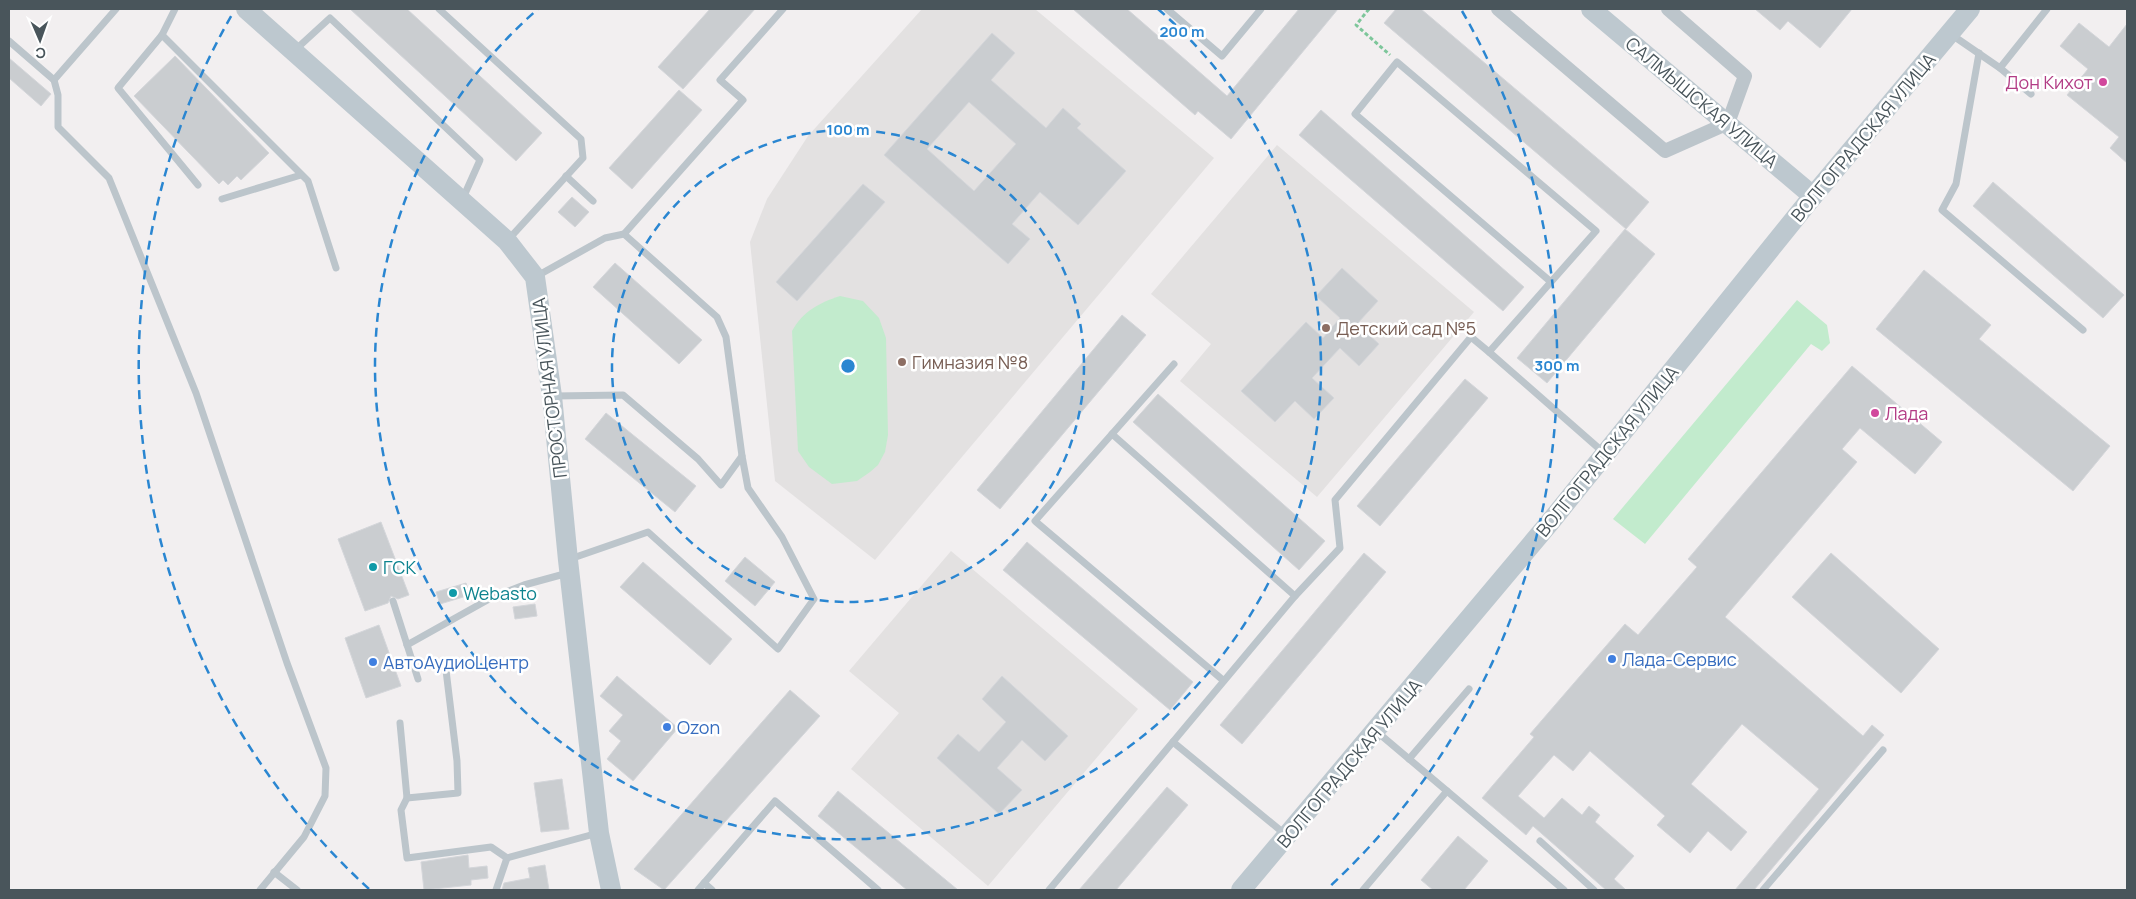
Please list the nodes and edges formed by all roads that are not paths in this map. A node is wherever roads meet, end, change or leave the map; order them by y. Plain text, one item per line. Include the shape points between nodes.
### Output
1 (116, 9) edge
2 (175, 9) edge
3 (246, 9) edge
4 (439, 9) edge
5 (783, 9) edge
6 (1167, 9) edge
7 (1261, 9) edge
8 (1498, 9) edge
9 (1591, 9) edge
10 (1668, 9) edge
11 (1970, 9) edge
12 (2047, 9) edge
13 (1950, 33) junction
14 (162, 35) junction
15 (9, 41) edge
16 (293, 52) junction
17 (1979, 54) junction
18 (2000, 68) junction
19 (54, 80) junction
20 (2031, 94) dead end
21 (1728, 123) junction
22 (302, 175) junction
23 (566, 176) junction
24 (198, 185) dead end
25 (1812, 196) junction
26 (222, 198) dead end
27 (462, 200) junction
28 (592, 201) dead end
29 (624, 234) junction
30 (508, 241) junction
31 (336, 268) dead end
32 (535, 277) junction
33 (1551, 282) junction
34 (2084, 330) dead end
35 (1489, 352) junction
36 (1174, 364) dead end
37 (552, 396) junction
38 (1112, 434) junction
39 (1606, 454) junction
40 (742, 456) junction
41 (568, 566) junction
42 (1295, 596) junction
43 (393, 601) dead end
44 (407, 645) junction
45 (445, 662) dead end
46 (418, 679) dead end
47 (1224, 681) junction
48 (1469, 690) dead end
49 (400, 723) dead end
50 (1376, 731) junction
51 (1173, 742) junction
52 (1883, 750) dead end
53 (1409, 760) junction
54 (1446, 791) junction
55 (407, 798) junction
56 (599, 833) junction
57 (1288, 836) junction
58 (1540, 841) dead end
59 (507, 858) junction
60 (274, 872) junction
61 (704, 883) junction
62 (260, 890) edge
63 (297, 890) edge
64 (496, 890) edge
65 (611, 890) edge
66 (698, 890) edge
67 (712, 890) edge
68 (878, 890) edge
69 (1049, 890) edge
70 (1241, 890) edge
71 (1363, 890) edge
72 (1564, 890) edge
73 (1594, 890) edge
74 (1763, 890) edge

1 - 19 lane
2 - 14 lane
3 - 16 main road, ПРОСТОРНАЯ УЛИЦА
4 - 23 lane via 581,139 583,158
5 - 29 lane via 720,80 743,100
6 - 7 lane via 1222,56
8 - 21 street via 1665,150
9 - 21 main road, САЛМЫШСКАЯ УЛИЦА
10 - 21 street via 1745,76
11 - 13 main road, ВОЛГОГРАДСКАЯ УЛИЦА
12 - 18 lane
13 - 17 lane
13 - 25 main road, ВОЛГОГРАДСКАЯ УЛИЦА
14 - 22 lane
14 - 24 lane via 118,88
15 - 19 lane
16 - 27 main road, ПРОСТОРНАЯ УЛИЦА
16 - 27 lane via 330,18 480,160
17 - 18 lane
17 - 34 lane via 1956,184 1942,210
18 - 20 lane
19 - 60 lane via 58,95 58,127 108,178 196,393 326,768 325,796 304,837
21 - 25 main road, САЛМЫШСКАЯ УЛИЦА
22 - 26 lane
22 - 31 lane via 308,181
23 - 28 lane
23 - 30 lane
25 - 39 main road, ВОЛГОГРАДСКАЯ УЛИЦА
27 - 30 main road, ПРОСТОРНАЯ УЛИЦА
29 - 32 lane via 605,238
29 - 40 lane via 717,317 726,337
30 - 32 main road, ПРОСТОРНАЯ УЛИЦА
32 - 37 main road, ПРОСТОРНАЯ УЛИЦА
33 - 33 lane via 1596,231 1397,62 1355,114
33 - 35 lane
35 - 39 lane
35 - 42 lane via 1472,337 1335,500 1340,548
36 - 38 lane
37 - 40 lane via 623,395 698,459 721,485
37 - 41 main road, ПРОСТОРНАЯ УЛИЦА
38 - 42 lane
38 - 47 lane via 1035,520
39 - 50 main road, ВОЛГОГРАДСКАЯ УЛИЦА
40 - 41 lane via 748,488 782,537 814,599 778,649 648,532
41 - 44 lane via 491,598
41 - 56 main road, ПРОСТОРНАЯ УЛИЦА
42 - 47 lane
43 - 44 lane
44 - 46 lane
45 - 55 lane via 458,793
47 - 51 lane
48 - 53 lane
49 - 55 lane
50 - 53 lane
50 - 57 main road, ВОЛГОГРАДСКАЯ УЛИЦА
51 - 57 lane
51 - 69 lane
52 - 74 lane
53 - 54 lane
54 - 71 lane
54 - 72 lane
55 - 59 lane via 401,810 407,858 491,847
56 - 59 lane
56 - 65 main road, ПРОСТОРНАЯ УЛИЦА
57 - 70 main road, ВОЛГОГРАДСКАЯ УЛИЦА
58 - 73 lane
59 - 64 lane
60 - 62 lane
60 - 63 lane
61 - 66 lane
61 - 67 lane
61 - 68 lane via 775,801

